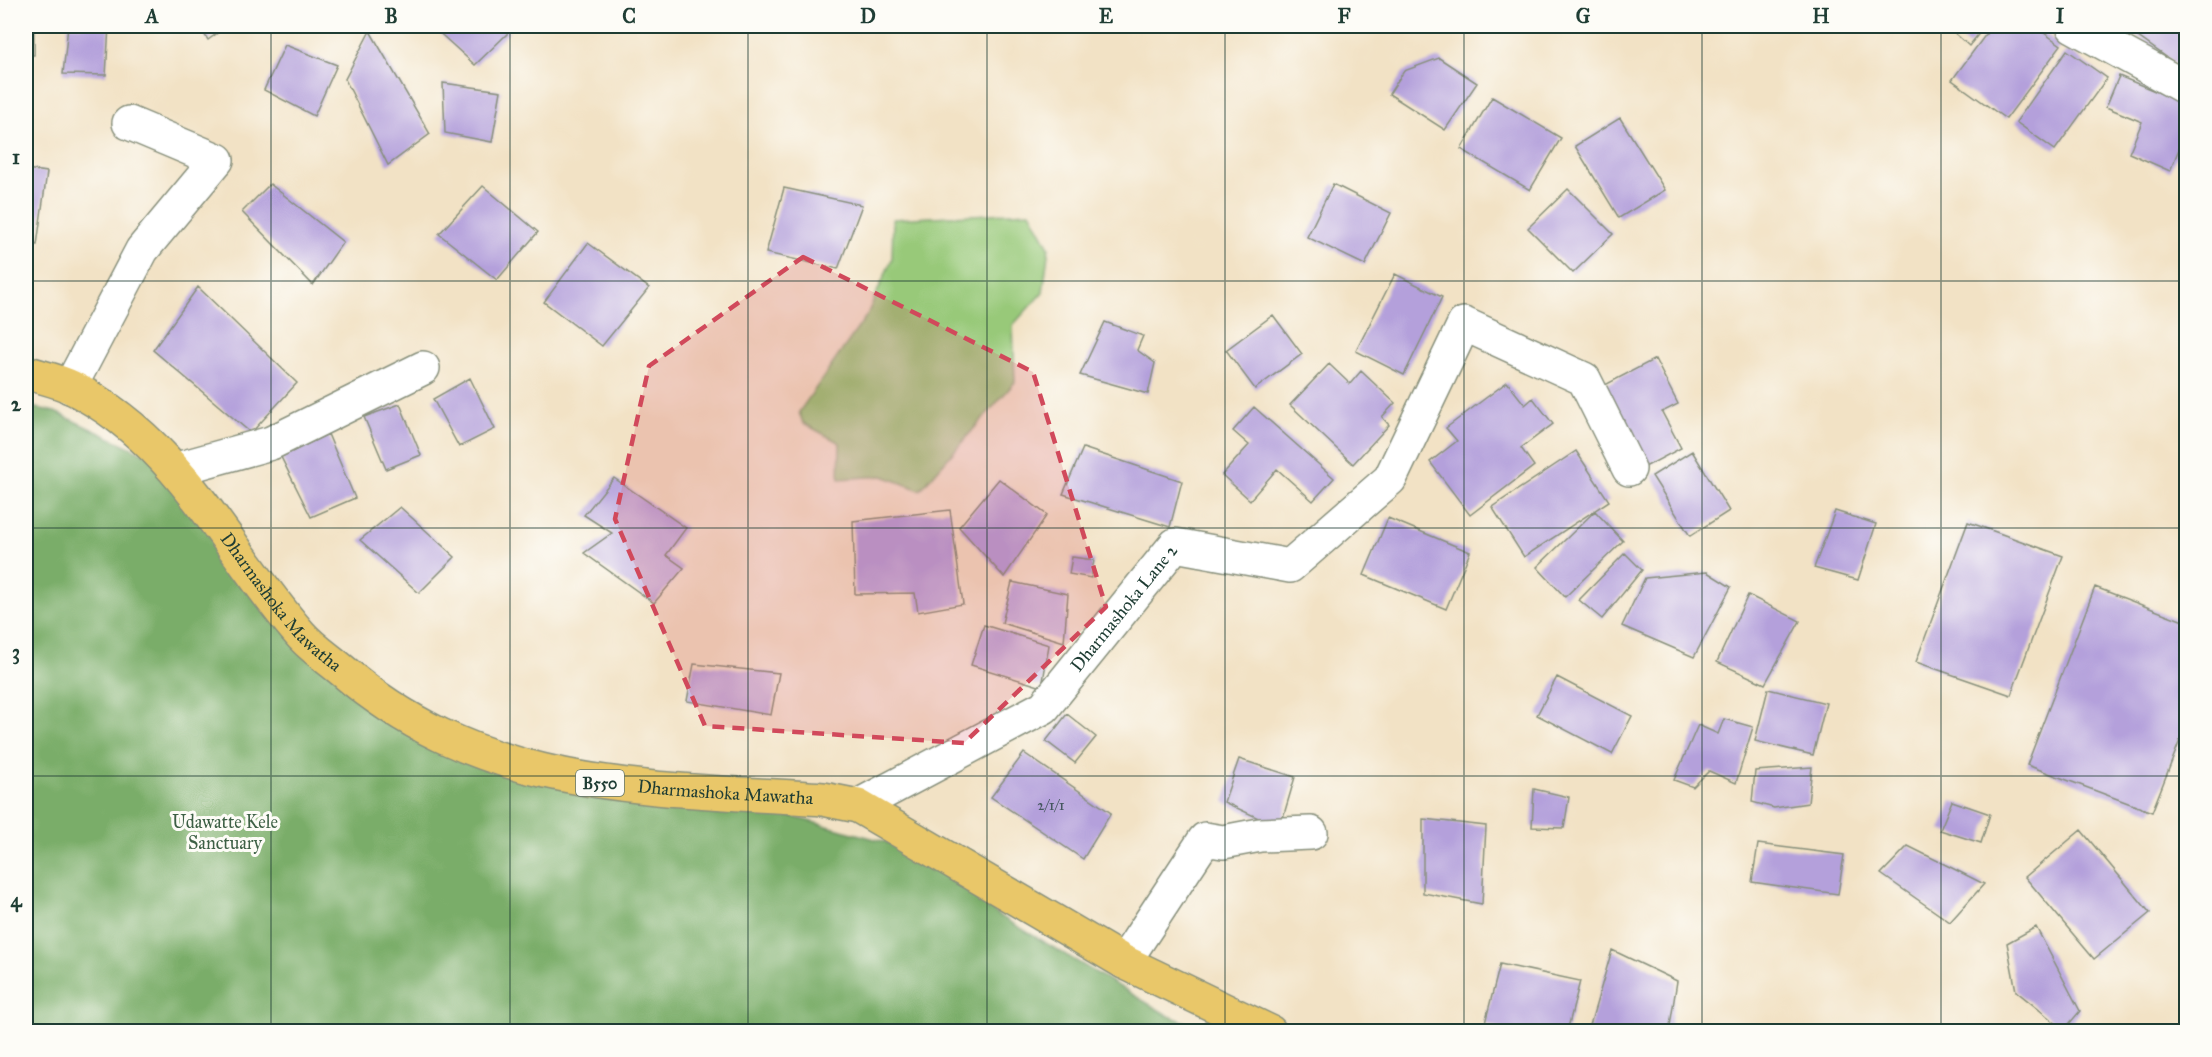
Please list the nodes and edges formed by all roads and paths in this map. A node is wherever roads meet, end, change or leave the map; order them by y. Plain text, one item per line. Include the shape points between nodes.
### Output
1 (2073, 26) edge
2 (2187, 88) edge
3 (129, 123) dead end
4 (423, 368) dead end
5 (26, 372) edge
6 (70, 387) junction
7 (177, 469) junction
8 (1629, 469) dead end
9 (858, 806) junction
10 (1311, 833) dead end
11 (1124, 962) junction
12 (1270, 1032) edge

1 - 2 street
3 - 6 street via 218,160 142,250
4 - 7 street via 271,442
5 - 6 main road, Dharmashoka Mawatha / B550
6 - 7 main road, Dharmashoka Mawatha / B550 via 130,425
7 - 9 main road, Dharmashoka Mawatha / B550 via 301,635 365,690 436,735 514,765 602,783 823,799
8 - 9 street, Dharmashoka Lane 2 via 1584,379 1464,324 1390,479 1290,566 1175,545 1044,707
9 - 11 main road, Dharmashoka Mawatha / B550
10 - 11 street via 1260,835 1223,842 1205,839
11 - 12 main road, Dharmashoka Mawatha / B550

